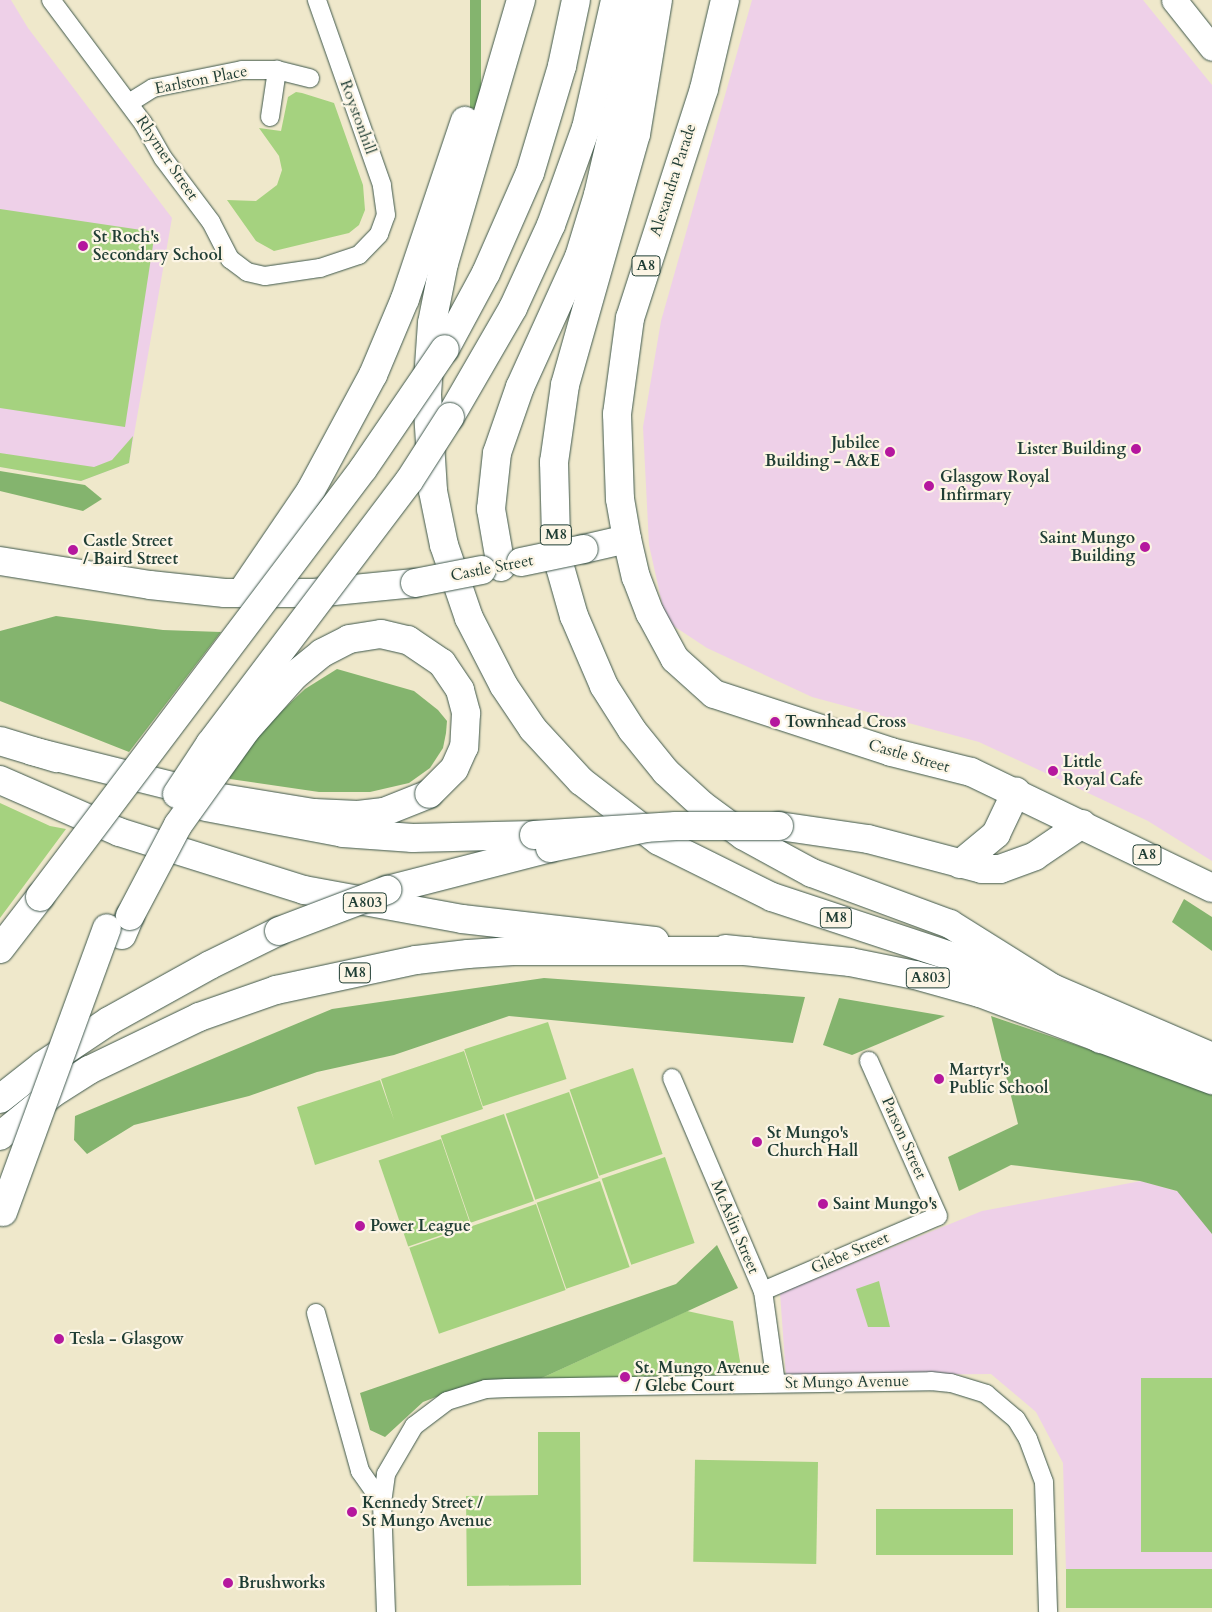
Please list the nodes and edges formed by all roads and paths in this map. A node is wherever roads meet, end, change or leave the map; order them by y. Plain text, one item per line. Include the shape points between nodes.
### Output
1 (51, 0) edge
2 (317, 0) edge
3 (506, 0) edge
4 (521, 0) edge
5 (576, 0) edge
6 (615, 0) edge
7 (634, 0) edge
8 (658, 0) edge
9 (725, 0) edge
10 (1174, 0) edge
11 (1212, 48) edge
12 (276, 70) junction
13 (310, 78) dead end
14 (129, 103) junction
15 (270, 117) dead end
16 (379, 234) joint
17 (627, 539) junction
18 (0, 561) edge
19 (502, 566) junction
20 (241, 593) junction
21 (0, 741) edge
22 (32, 751) junction
23 (0, 780) edge
24 (1016, 792) junction
25 (1082, 824) junction
26 (542, 841) junction
27 (960, 864) junction
28 (1212, 888) edge
29 (118, 923) junction
30 (0, 949) edge
31 (748, 951) junction
32 (1100, 1039) junction
33 (1212, 1057) edge
34 (869, 1061) dead end
35 (672, 1078) dead end
36 (1212, 1080) edge
37 (0, 1099) edge
38 (0, 1136) edge
39 (2, 1215) edge
40 (938, 1216) joint
41 (762, 1291) junction
42 (316, 1313) dead end
43 (776, 1383) junction
44 (382, 1503) junction
45 (386, 1612) edge
46 (1048, 1612) edge

1 - 14 street, Rhymer Street
2 - 16 street, Roystonhill via 385,194 386,215
3 - 20 main road via 404,299 373,376 311,490
4 - 32 main road, M8 via 444,263 432,323 427,395 429,457 444,545 470,618 496,672 534,729 575,774 604,802 659,841 772,896 965,962
5 - 30 main road, bridge via 557,85 523,190 486,273 445,349 364,469
6 - 29 main road, bridge via 586,128 551,224 513,308 409,481 210,744 156,826
7 - 19 main road via 626,75 614,139 579,257 520,387 497,453 492,509
8 - 33 main road, M8 via 636,134 565,385 554,462 560,567 592,662 618,709 666,772 702,805 744,836 812,873 950,924 1022,972 1072,998
9 - 17 main road, Alexandra Parade / A8 via 704,88 630,318 617,438
10 - 11 street
12 - 13 street, Earlston Place
12 - 14 street, Earlston Place via 242,70 152,88
12 - 15 street
14 - 16 street, Rhymer Street via 163,158 211,222 230,259 247,272 282,275 346,261 371,245
17 - 19 main road, Castle Street, bridge
17 - 24 main road, Castle Street / A8 via 636,577 650,613 675,659 714,694 891,752 970,772
18 - 20 main road, Castle Street via 150,585
19 - 20 main road, Castle Street, bridge via 415,583 314,593
21 - 22 main road
22 - 26 main road via 186,802 287,825 413,838
22 - 29 main road, bridge via 216,796 314,813 378,813 407,805 429,794 454,769 464,748 466,713 460,690 442,664 408,640 380,634 349,639 310,662 252,723 178,825
23 - 31 main road, A803 via 119,832 209,863 347,900 545,930
24 - 25 main road, Castle Street / A8
24 - 27 main road via 996,834
25 - 27 main road via 1051,846 1016,864 982,869
25 - 28 main road, Castle Street / A8
26 - 27 main road, bridge via 646,828 779,826 868,839
26 - 37 main road, bridge via 387,890 279,931 108,1022 43,1065
29 - 39 main road, bridge via 66,1084
31 - 32 main road, A803 via 850,962 915,975 980,993
31 - 38 main road, M8 via 514,951 468,954 416,960 276,990 199,1017 89,1070 53,1093
32 - 36 main road, A803
34 - 40 street, Parson Street
35 - 41 street, McAslin Street
40 - 41 street, Glebe Street
41 - 43 street, McAslin Street
42 - 44 street via 360,1471
43 - 44 street, St Mungo Avenue via 507,1388 466,1395 426,1414 405,1437 386,1474
43 - 46 street, St Mungo Avenue via 951,1383 986,1394 1005,1408 1028,1439 1044,1482
44 - 45 street, St Mungo Avenue

